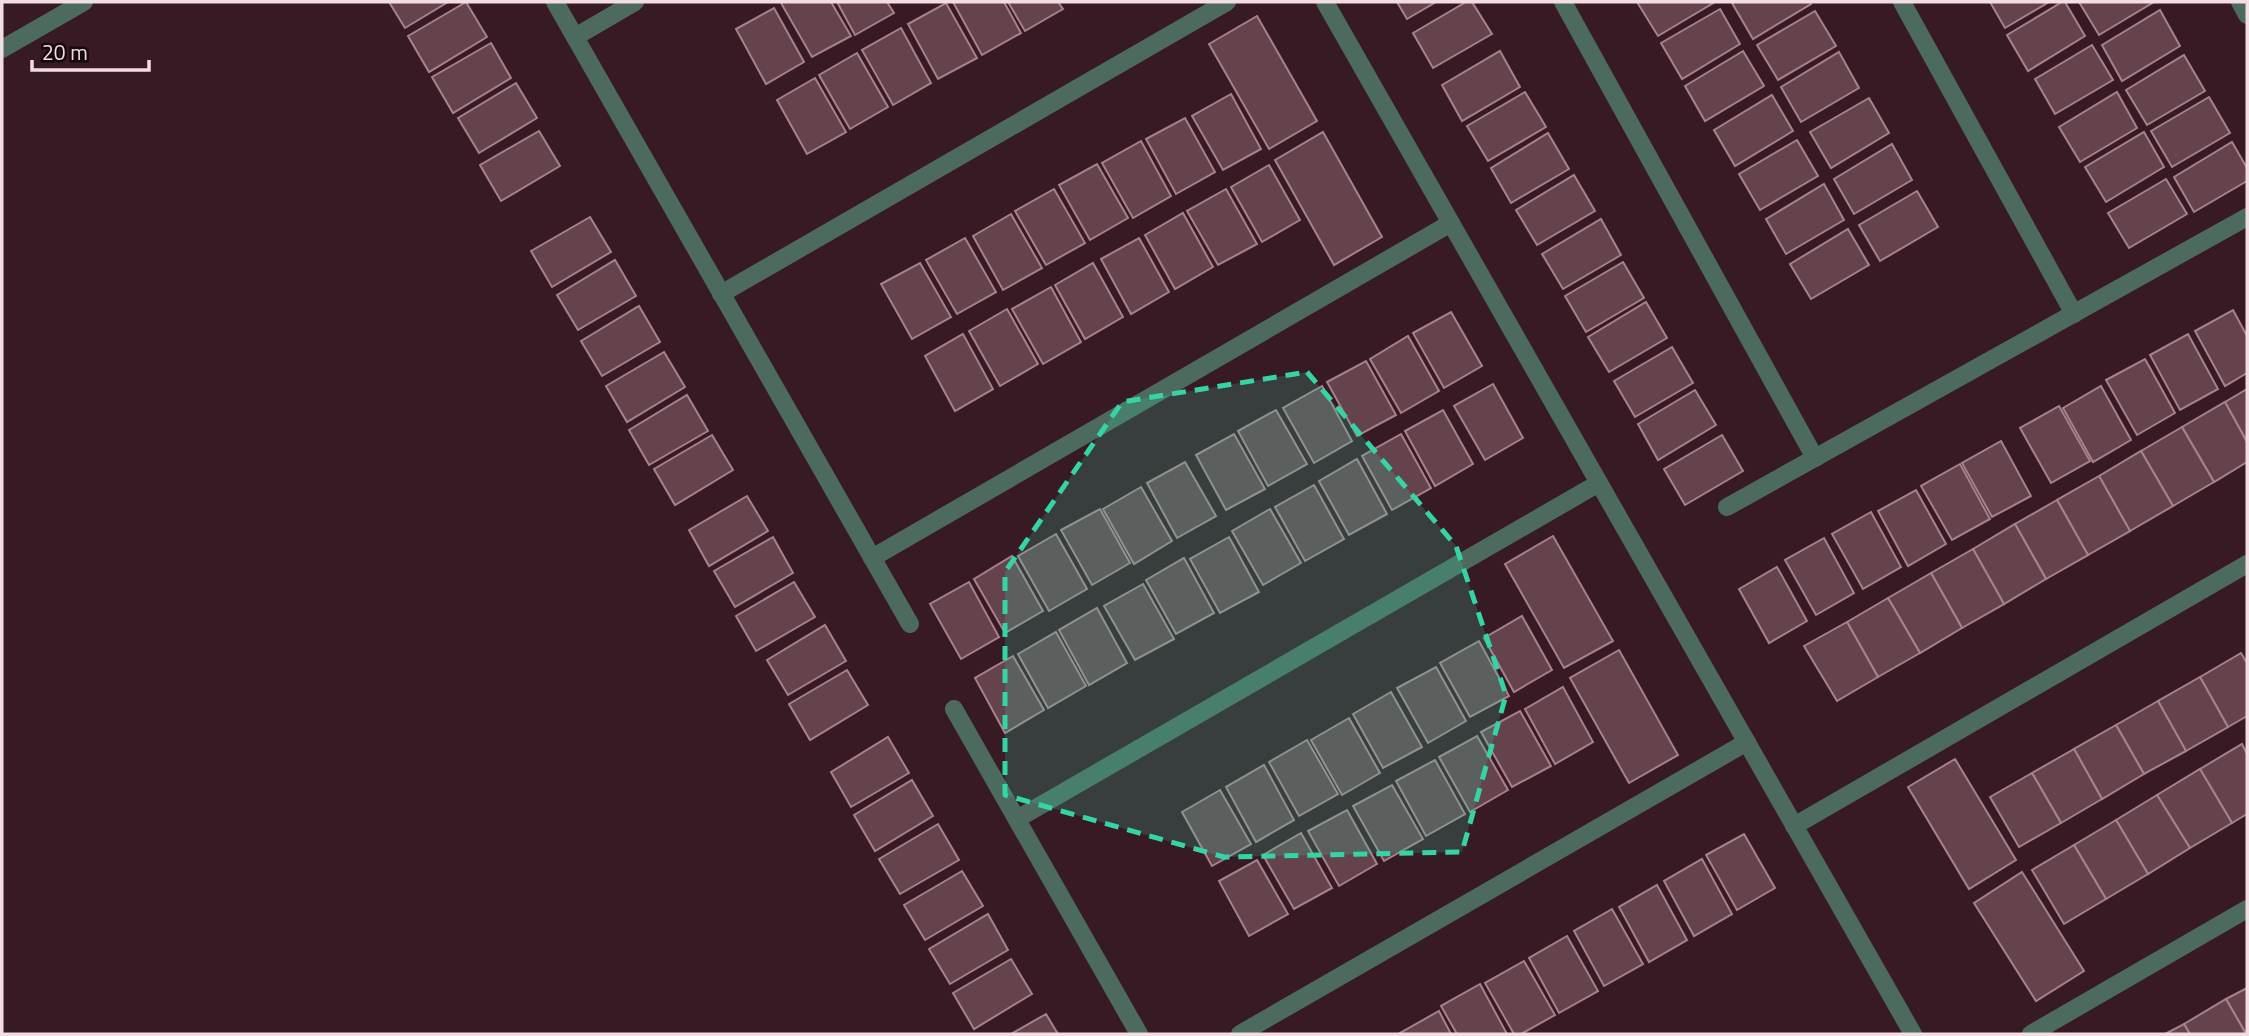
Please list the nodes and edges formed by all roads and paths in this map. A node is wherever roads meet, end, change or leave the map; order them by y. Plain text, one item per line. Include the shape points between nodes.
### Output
1 (84, 2) edge
2 (555, 2) edge
3 (635, 2) edge
4 (1227, 2) edge
5 (1325, 2) edge
6 (1563, 2) edge
7 (1902, 2) edge
8 (2240, 2) edge
9 (2247, 15) edge
10 (575, 37) junction
11 (2, 50) edge
12 (2247, 217) edge
13 (1451, 223) junction
14 (721, 294) junction
15 (2074, 314) junction
16 (1815, 458) junction
17 (1599, 483) junction
18 (1727, 507) dead end
19 (872, 558) junction
20 (2247, 564) edge
21 (910, 624) dead end
22 (954, 709) dead end
23 (1747, 742) junction
24 (1017, 819) junction
25 (1794, 826) junction
26 (2247, 909) edge
27 (1139, 1034) edge
28 (1240, 1034) edge
29 (1913, 1034) edge
30 (2031, 1034) edge

1 - 11 lane
2 - 10 lane
3 - 10 lane
4 - 14 lane
5 - 13 lane
6 - 16 lane
7 - 15 lane
8 - 9 lane
10 - 14 lane
12 - 15 lane
13 - 17 lane
13 - 19 lane
14 - 19 lane
15 - 16 lane
16 - 18 lane
17 - 23 lane
17 - 24 lane
19 - 21 lane
20 - 25 lane
22 - 24 lane
23 - 25 lane
23 - 28 lane
24 - 27 lane
25 - 29 lane
26 - 30 lane

